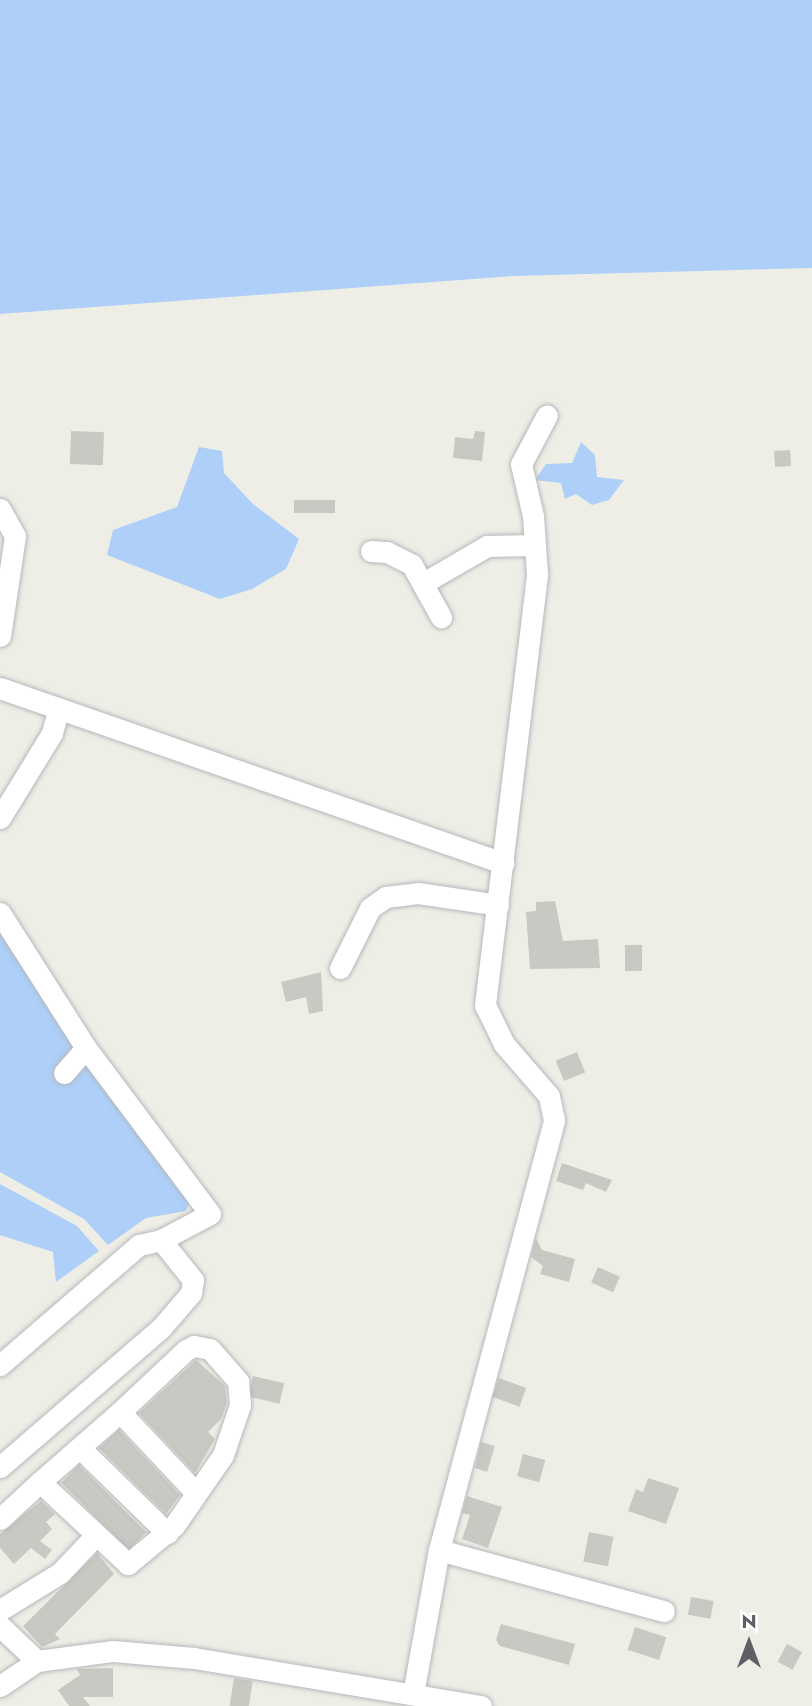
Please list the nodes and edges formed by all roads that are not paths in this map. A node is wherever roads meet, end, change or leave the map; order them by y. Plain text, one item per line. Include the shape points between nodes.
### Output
1 (547, 415) dead end
2 (0, 509) edge
3 (535, 545) junction
4 (371, 551) dead end
5 (425, 582) junction
6 (441, 617) dead end
7 (0, 636) edge
8 (0, 688) edge
9 (58, 712) junction
10 (0, 818) edge
11 (503, 863) junction
12 (498, 905) junction
13 (0, 913) edge
14 (340, 968) dead end
15 (86, 1048) junction
16 (64, 1073) dead end
17 (162, 1240) junction
18 (0, 1365) edge
19 (120, 1412) junction
20 (80, 1448) junction
21 (0, 1467) edge
22 (40, 1482) junction
23 (196, 1493) junction
24 (0, 1518) edge
25 (167, 1533) junction
26 (94, 1537) junction
27 (439, 1549) junction
28 (0, 1610) edge
29 (664, 1611) dead end
30 (0, 1626) edge
31 (37, 1661) junction
32 (0, 1686) edge
33 (413, 1694) junction
34 (481, 1706) edge

1 - 3 street via 521,464
2 - 7 street via 15,536
3 - 5 street via 486,546
3 - 11 street via 532,632
4 - 5 street via 398,557
5 - 6 street
8 - 9 street
9 - 10 street via 52,733
9 - 11 street
11 - 12 street
12 - 14 street via 418,893 386,897 370,908
12 - 27 street via 485,992 488,1018 545,1090 554,1120
13 - 15 street
15 - 16 street
15 - 17 street via 210,1214
17 - 18 street via 139,1245 117,1261
17 - 21 street via 193,1280 191,1293 160,1328
19 - 20 street
19 - 23 street
19 - 23 street via 194,1346 210,1349 233,1372 240,1405 223,1455
20 - 22 street
20 - 25 street
22 - 24 street
22 - 26 street
23 - 25 street
25 - 26 street via 128,1564
26 - 28 street via 60,1573
27 - 29 street
27 - 33 street
30 - 31 street
31 - 32 street
31 - 33 street via 113,1651 194,1658
33 - 34 street

